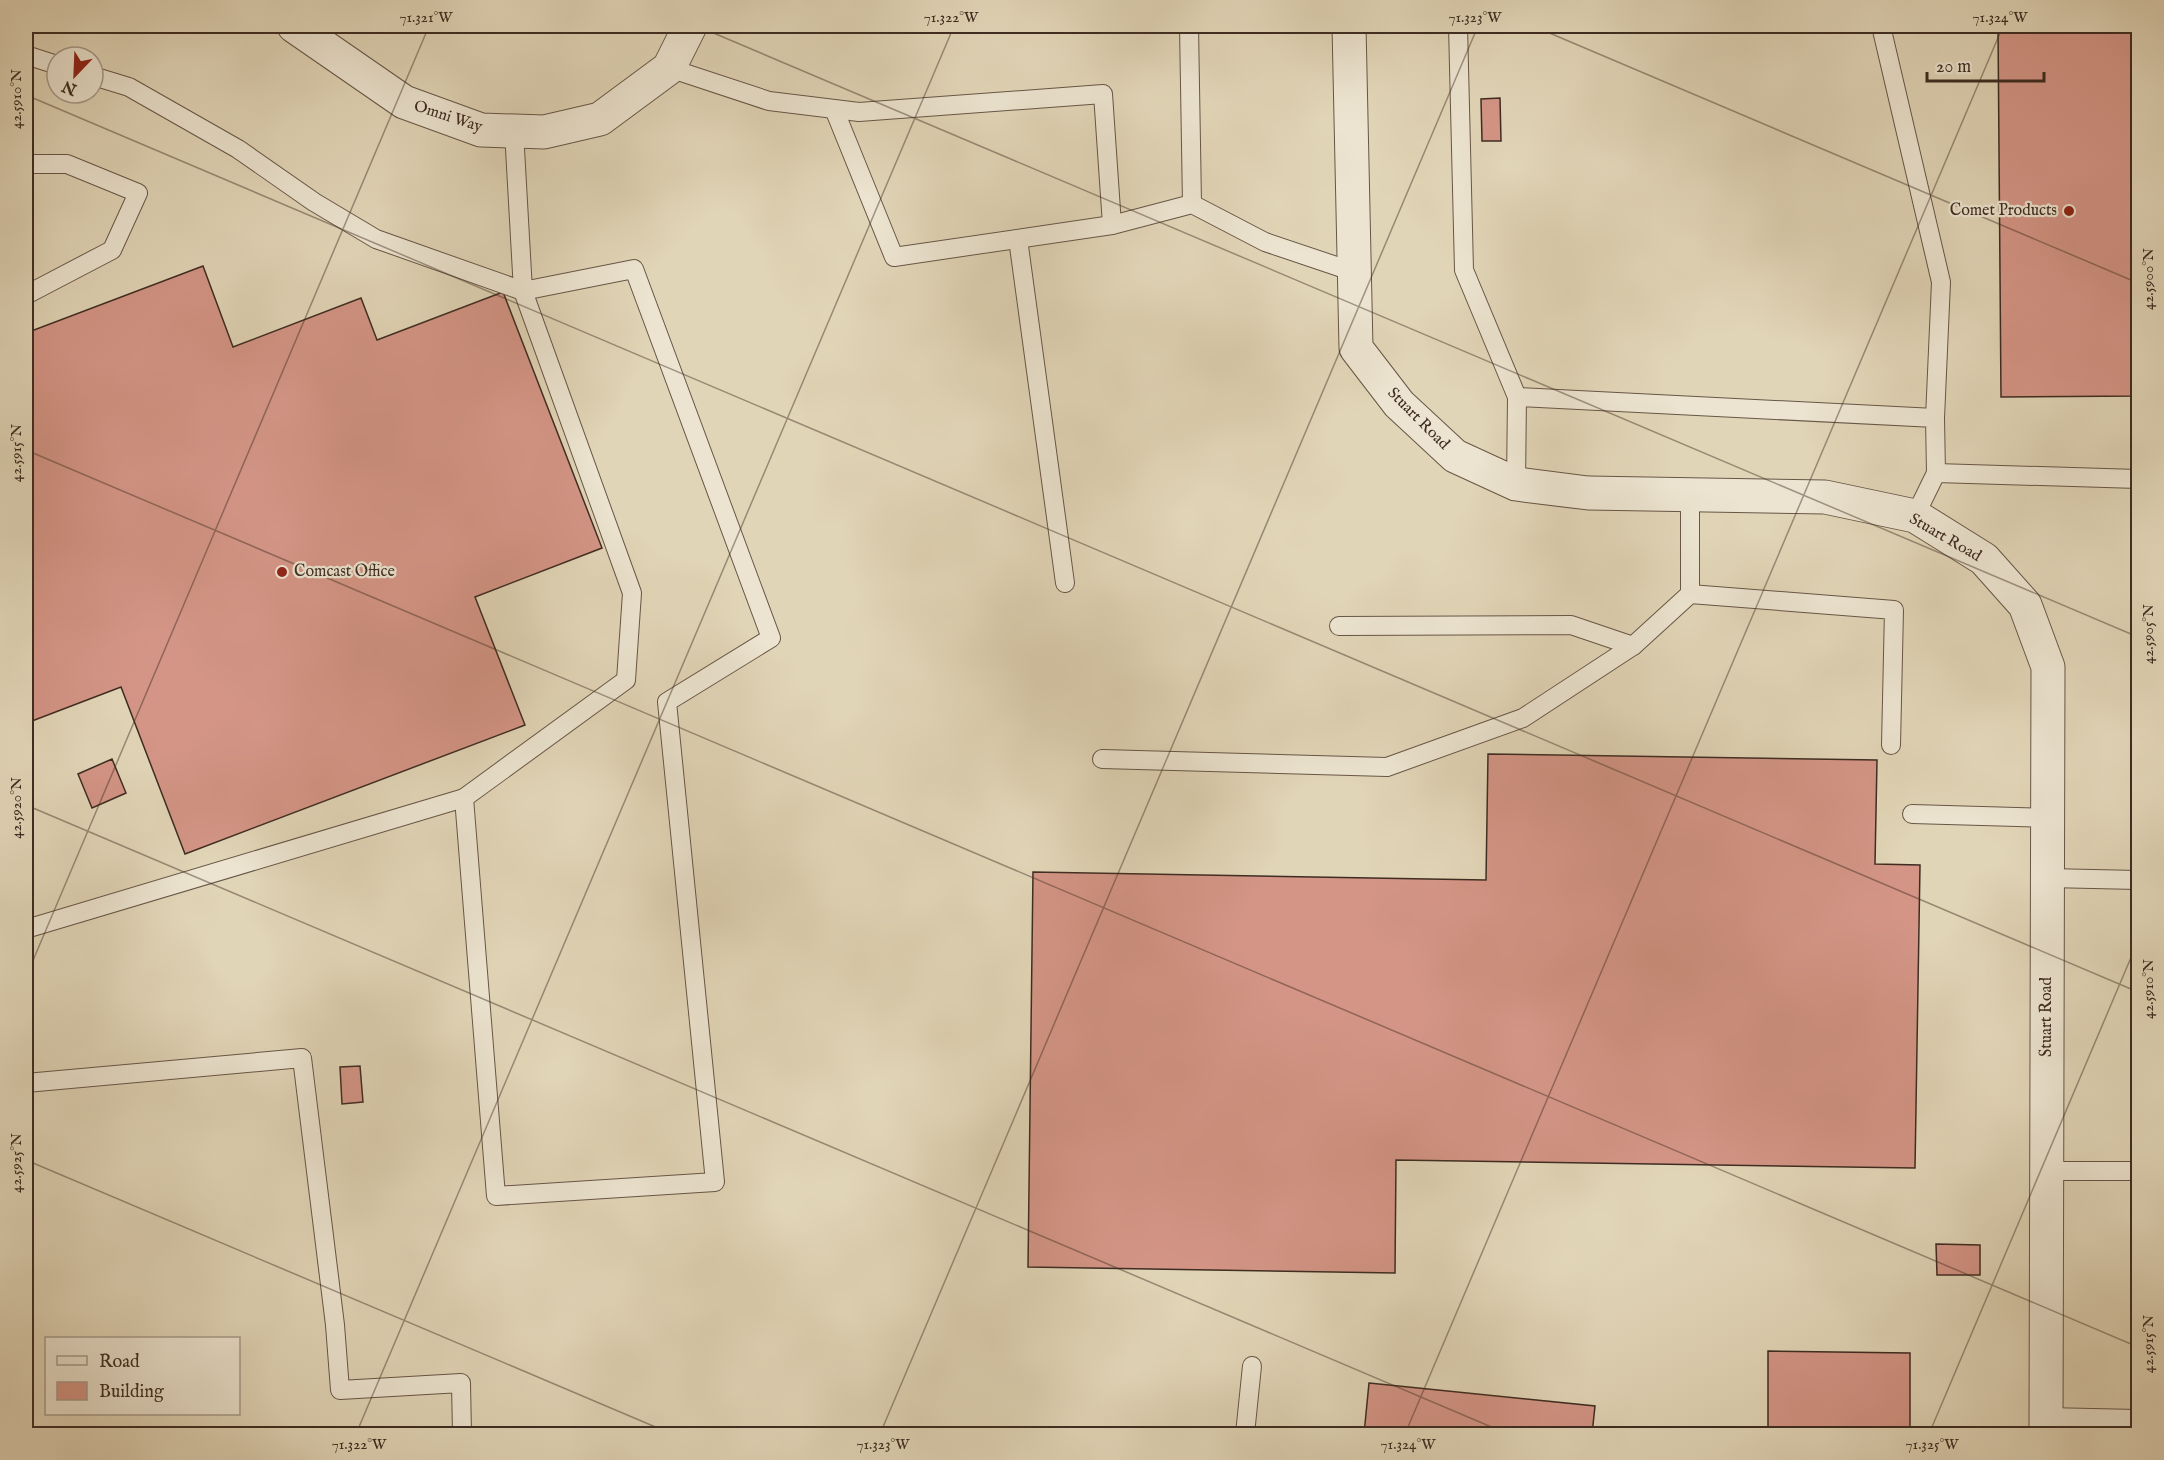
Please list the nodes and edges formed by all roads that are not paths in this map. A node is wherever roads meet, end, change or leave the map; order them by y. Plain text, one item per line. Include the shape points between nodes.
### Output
1 (294, 26) edge
2 (690, 26) edge
3 (1189, 26) edge
4 (1348, 26) edge
5 (1458, 26) edge
6 (1881, 26) edge
7 (26, 55) edge
8 (45, 61) edge
9 (669, 68) junction
10 (105, 80) edge
11 (834, 109) junction
12 (514, 131) junction
13 (26, 164) edge
14 (1192, 204) junction
15 (1112, 225) junction
16 (1018, 239) junction
17 (1354, 272) junction
18 (523, 291) junction
19 (26, 295) edge
20 (1517, 397) junction
21 (1935, 418) junction
22 (1936, 473) junction
23 (2139, 479) edge
24 (1516, 484) junction
25 (1690, 495) junction
26 (1915, 516) junction
27 (1065, 583) dead end
28 (1690, 594) junction
29 (1339, 626) dead end
30 (1633, 646) junction
31 (1891, 745) dead end
32 (1102, 759) dead end
33 (464, 798) junction
34 (1912, 814) dead end
35 (2048, 818) junction
36 (2048, 879) junction
37 (2139, 880) edge
38 (26, 929) edge
39 (26, 1083) edge
40 (2047, 1171) junction
41 (2139, 1171) edge
42 (1252, 1366) dead end
43 (2139, 1419) edge
44 (2046, 1426) edge
45 (462, 1434) edge
46 (1245, 1434) edge

1 - 12 street, Omni Way via 404,102 481,130
2 - 9 street, Omni Way
3 - 14 lane
4 - 17 street, Stuart Road
5 - 20 lane via 1464,270
6 - 21 lane via 1941,282
7 - 8 lane
9 - 11 lane via 769,101
9 - 12 street, Omni Way via 600,119 544,132
10 - 18 lane via 129,87 238,148 314,202 376,239
11 - 15 lane via 859,112 1103,94
11 - 16 lane via 894,257
12 - 18 lane
13 - 19 lane via 66,164 138,193 112,250
14 - 15 lane
14 - 17 lane via 1265,242
15 - 16 lane
16 - 27 lane
17 - 24 street, Stuart Road via 1356,348 1399,404 1455,456
18 - 33 lane via 632,593 626,680
18 - 33 lane via 634,269 771,638 667,702 715,1182 496,1196
20 - 21 lane
20 - 24 lane
21 - 22 lane
22 - 23 lane
22 - 26 lane
24 - 25 street, Stuart Road via 1588,493
25 - 26 street, Stuart Road via 1825,497
25 - 28 lane
26 - 35 street, Stuart Road via 1984,559 2025,605 2048,667
28 - 30 lane
28 - 31 lane via 1894,610
29 - 30 lane via 1571,625
30 - 32 lane via 1523,718 1386,767
33 - 38 lane
34 - 35 lane
35 - 36 street, Stuart Road
36 - 37 lane
36 - 40 street, Stuart Road
39 - 45 lane via 302,1058 340,1390 461,1383
40 - 41 lane
40 - 44 street, Stuart Road
42 - 46 lane
43 - 44 lane

